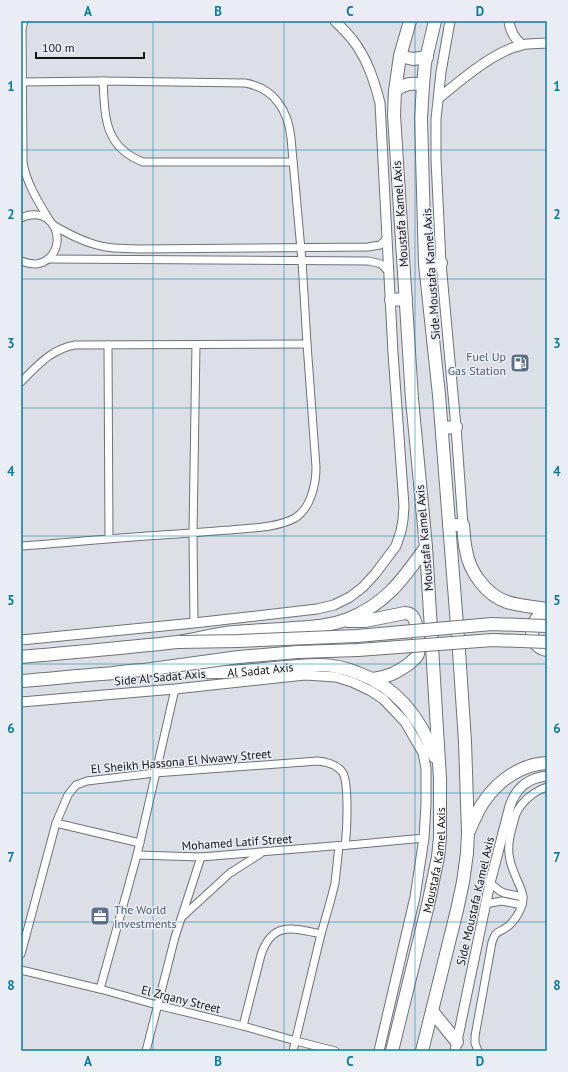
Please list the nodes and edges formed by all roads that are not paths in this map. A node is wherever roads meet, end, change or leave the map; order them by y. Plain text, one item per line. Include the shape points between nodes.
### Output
1 (24, 21) edge
2 (335, 21) edge
3 (345, 21) edge
4 (410, 21) edge
5 (435, 21) edge
6 (450, 21) edge
7 (509, 21) edge
8 (353, 40) junction
9 (547, 43) edge
10 (522, 45) junction
11 (400, 56) junction
12 (427, 57) junction
13 (104, 81) junction
14 (22, 82) edge
15 (422, 85) junction
16 (395, 91) junction
17 (439, 98) junction
18 (293, 162) junction
19 (21, 218) edge
20 (51, 223) junction
21 (387, 239) junction
22 (301, 248) junction
23 (48, 259) junction
24 (21, 261) edge
25 (302, 261) junction
26 (441, 263) junction
27 (30, 264) junction
28 (425, 264) junction
29 (21, 267) edge
30 (389, 272) junction
31 (406, 299) junction
32 (390, 300) junction
33 (307, 344) junction
34 (108, 345) junction
35 (196, 345) junction
36 (21, 382) edge
37 (456, 427) junction
38 (442, 428) junction
39 (463, 525) junction
40 (450, 526) junction
41 (193, 533) junction
42 (109, 538) junction
43 (21, 546) edge
44 (426, 547) junction
45 (547, 611) edge
46 (342, 621) junction
47 (194, 623) junction
48 (547, 626) edge
49 (21, 640) edge
50 (179, 642) junction
51 (547, 642) edge
52 (547, 650) edge
53 (21, 657) edge
54 (144, 670) junction
55 (373, 679) junction
56 (21, 681) edge
57 (175, 689) junction
58 (21, 702) edge
59 (547, 763) edge
60 (156, 773) junction
61 (546, 776) edge
62 (440, 779) junction
63 (547, 787) edge
64 (56, 823) junction
65 (468, 832) junction
66 (424, 838) junction
67 (140, 843) junction
68 (342, 846) junction
69 (262, 852) junction
70 (137, 855) junction
71 (201, 857) junction
72 (490, 882) junction
73 (523, 897) junction
74 (485, 904) junction
75 (522, 905) junction
76 (182, 916) junction
77 (320, 934) junction
78 (21, 954) edge
79 (21, 970) edge
80 (100, 988) junction
81 (157, 1005) junction
82 (432, 1010) junction
83 (243, 1026) junction
84 (296, 1041) junction
85 (456, 1047) edge
86 (146, 1051) edge
87 (293, 1051) edge
88 (335, 1051) edge
89 (379, 1051) edge
90 (392, 1051) edge
91 (422, 1051) edge
92 (478, 1051) edge

1 - 14 street
2 - 8 street
3 - 8 street
4 - 11 main road, Moustafa Kamel Axis
5 - 12 main road, Moustafa Kamel Axis
6 - 17 street, Side Moustafa Kamel Axis
7 - 10 street via 512,34
8 - 21 street via 368,65 380,103
9 - 10 street
10 - 17 street via 495,55
11 - 12 main road via 413,59
11 - 16 main road, Moustafa Kamel Axis
12 - 15 main road, Moustafa Kamel Axis
13 - 14 street
13 - 18 street via 245,83 257,86 276,99 286,115
13 - 18 street via 104,105 109,130 122,150 135,159 143,162
14 - 20 street via 23,162 34,192
15 - 16 main road via 406,85
15 - 28 main road, Moustafa Kamel Axis
16 - 31 main road, Moustafa Kamel Axis via 394,115
17 - 26 street, Side Moustafa Kamel Axis via 436,160
18 - 22 street
19 - 20 street via 38,215
20 - 22 street via 79,239 107,247
20 - 23 street via 58,239 54,253
21 - 22 street via 380,245 368,247
21 - 30 street
22 - 25 street
23 - 25 street
23 - 27 street
24 - 27 street
25 - 30 street via 369,261 381,264
25 - 33 street
26 - 28 main road
26 - 37 street, Side Moustafa Kamel Axis
27 - 29 street
28 - 38 main road, Moustafa Kamel Axis
30 - 32 street
31 - 32 main road
31 - 44 main road, Moustafa Kamel Axis via 412,399
32 - 47 street via 404,506 396,546 363,587 334,605
33 - 35 street
33 - 41 street via 316,467 314,485 308,502 296,517 279,524
34 - 35 street
34 - 36 street via 75,345 60,349 41,362
34 - 42 street
35 - 41 street
37 - 38 main road
37 - 39 street, Side Moustafa Kamel Axis
38 - 40 main road, Moustafa Kamel Axis
39 - 40 main road
39 - 45 main road via 468,559 485,587 506,602
40 - 65 main road, Moustafa Kamel Axis
41 - 42 street
41 - 47 street
42 - 43 street
44 - 46 main road via 408,573 387,595 362,613
44 - 62 main road, Moustafa Kamel Axis
45 - 52 main road via 535,621 532,633 539,648
46 - 50 main road via 316,627 226,633
46 - 55 main road via 365,621 405,613 414,619 419,649 417,656 395,673
47 - 49 street
48 - 50 main road, bridge via 492,624 357,636
50 - 53 main road
51 - 54 main road, bridge via 493,640 291,653 239,657
54 - 55 main road, Al Sadat Axis via 222,672 320,665 342,668
54 - 56 main road, Al Sadat Axis
55 - 62 main road, Al Sadat Axis via 399,698 415,717 431,748
57 - 58 street, Side Al Sadat Axis
57 - 60 street
57 - 66 street, Side Al Sadat Axis via 305,675 336,677 371,691 383,699 405,722 422,753 426,768
59 - 65 main road via 531,765 500,783 485,800
60 - 64 street, El Sheikh Hassona El Nwawy Street via 87,781 76,785 68,795
60 - 67 street
60 - 68 street, El Sheikh Hassona El Nwawy Street via 313,761 328,763 340,770 346,783 347,815
61 - 72 street, Side Moustafa Kamel Axis via 530,780 513,798
62 - 90 main road, Moustafa Kamel Axis via 438,857
63 - 73 street via 531,795 518,809 508,846 510,861
64 - 67 street
64 - 78 street, El Sheikh Hassona El Nwawy Street
65 - 82 main road, Moustafa Kamel Axis via 463,882
66 - 68 street, Mohamed Latif Street
66 - 89 street via 414,897
67 - 70 street
68 - 69 street, Mohamed Latif Street
68 - 77 street, El Sheikh Hassona El Nwawy Street via 331,899
69 - 71 street, Mohamed Latif Street
69 - 76 street via 230,872
70 - 71 street, Mohamed Latif Street
70 - 80 street
71 - 76 street
72 - 73 street via 504,893
72 - 74 street, Side Moustafa Kamel Axis
73 - 75 street
74 - 75 street via 502,901
74 - 85 street, Side Moustafa Kamel Axis
75 - 92 street via 513,921 497,932 492,942 475,1036
76 - 81 street
77 - 83 street via 285,929 271,937 261,955
77 - 84 street, El Sheikh Hassona El Nwawy Street
79 - 80 street, El Zrqany Street
80 - 81 street, El Zrqany Street
81 - 83 street, El Zrqany Street
81 - 86 street
82 - 85 main road
82 - 91 main road, Moustafa Kamel Axis
83 - 84 street, El Zrqany Street
84 - 87 street, El Sheikh Hassona El Nwawy Street
84 - 88 street, El Zrqany Street

